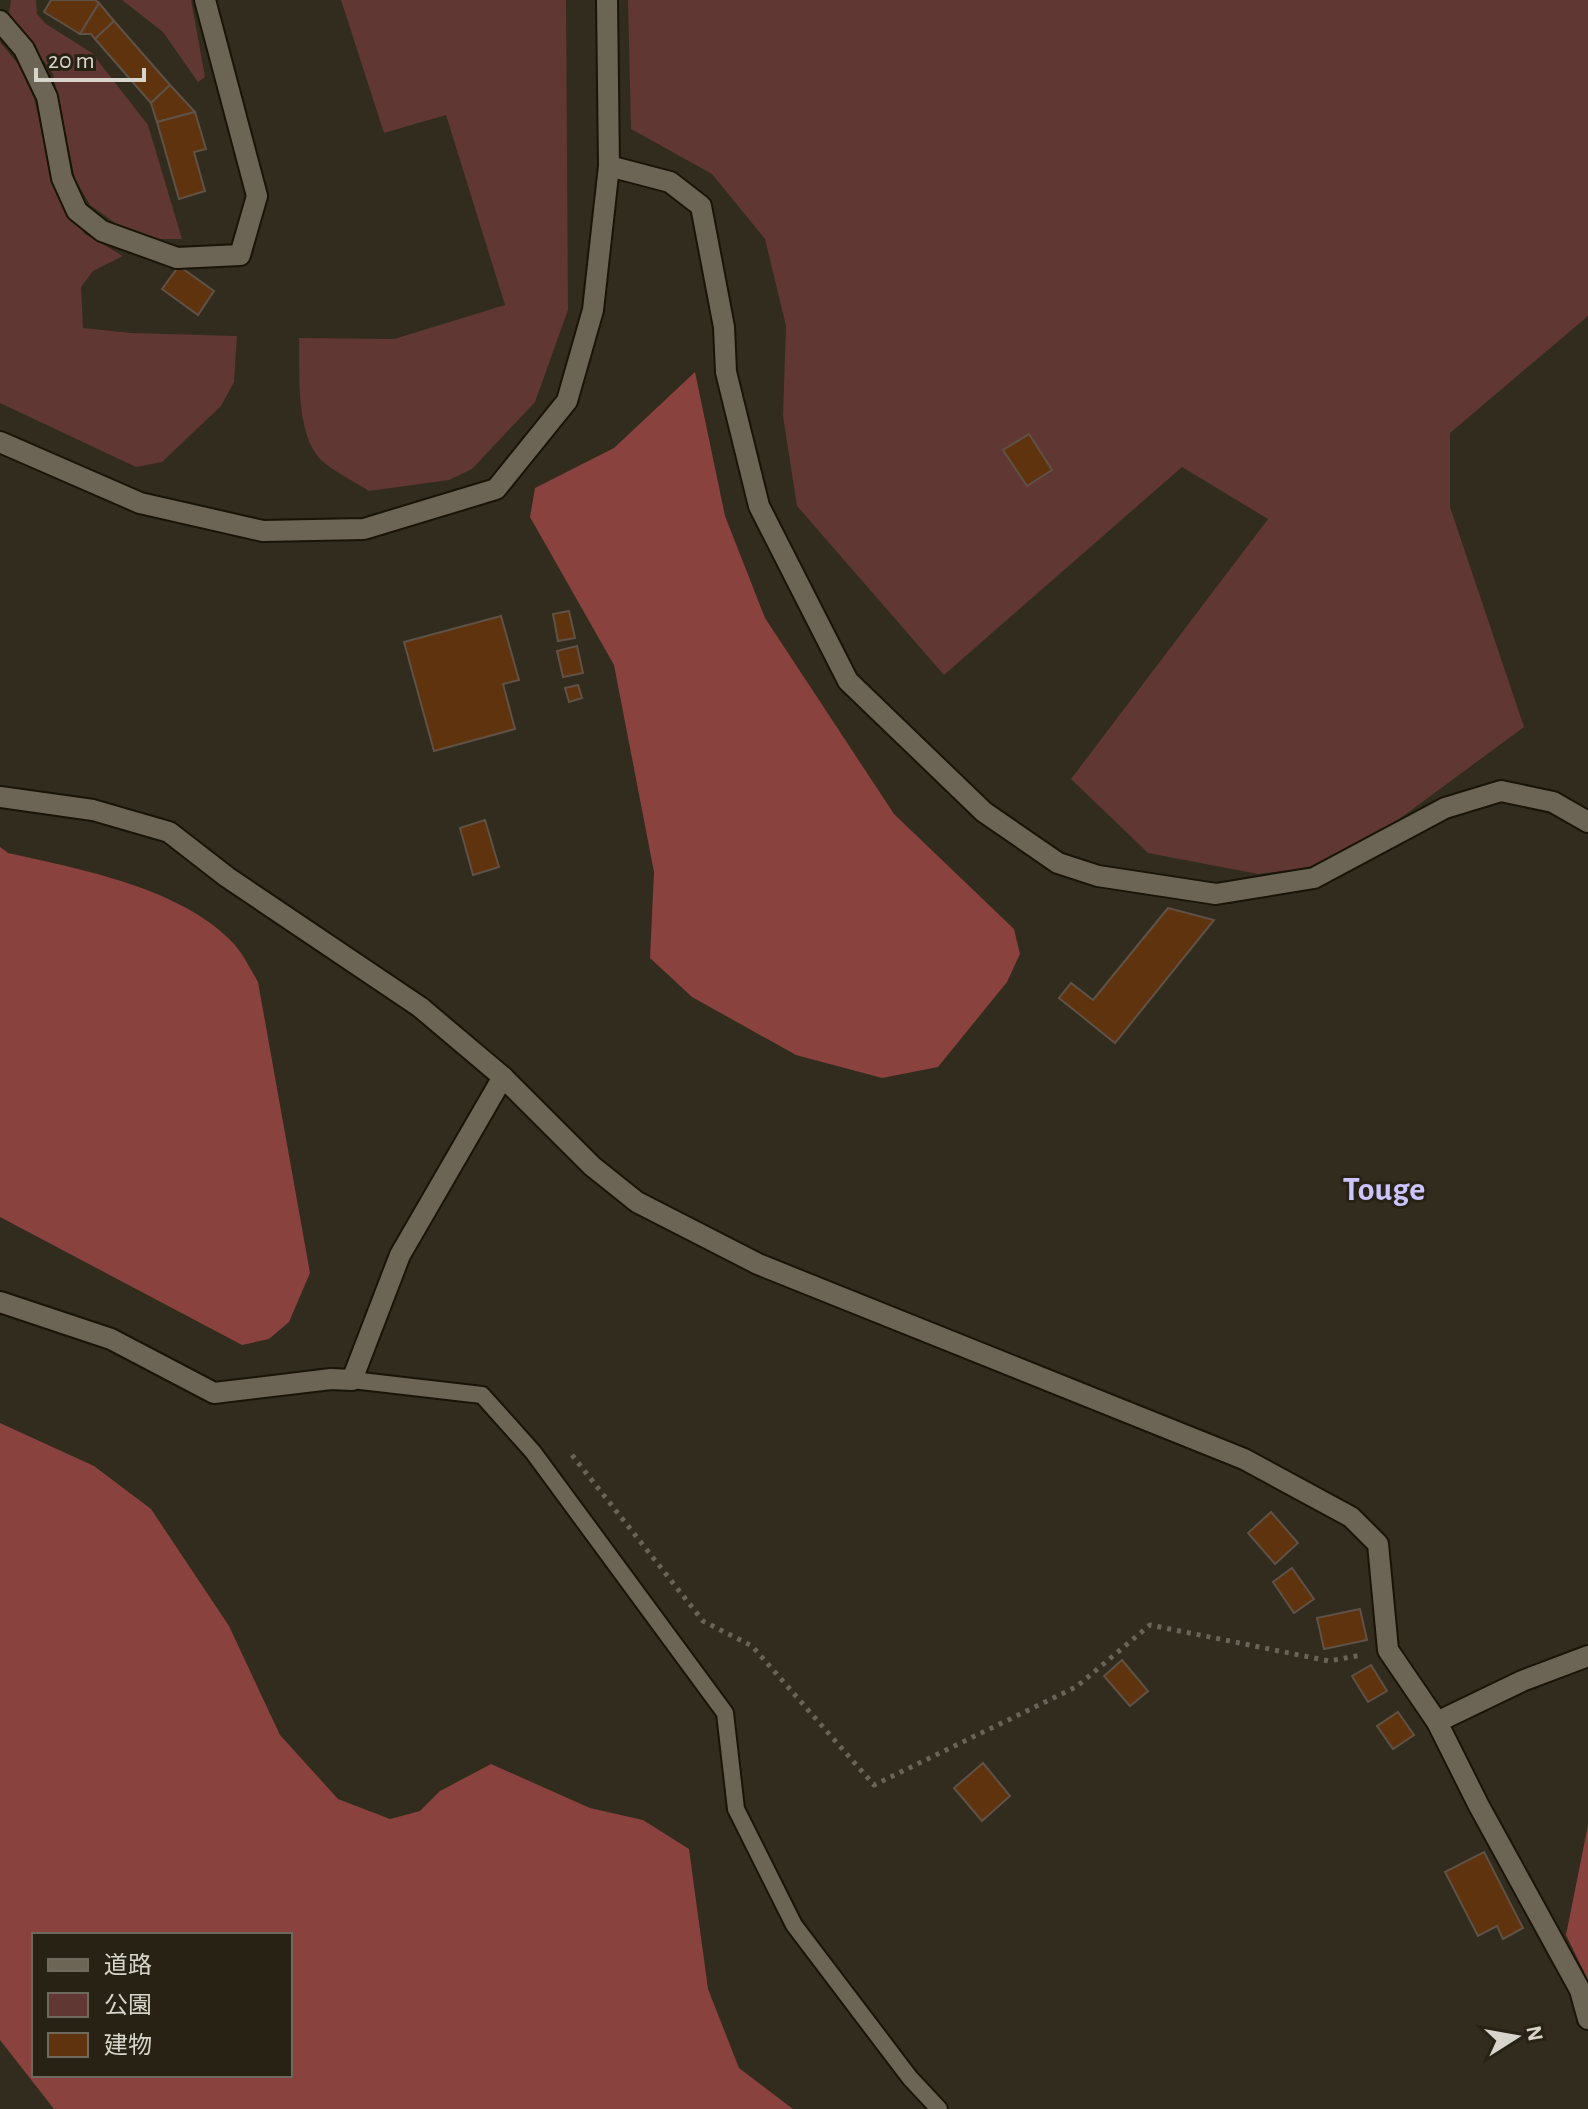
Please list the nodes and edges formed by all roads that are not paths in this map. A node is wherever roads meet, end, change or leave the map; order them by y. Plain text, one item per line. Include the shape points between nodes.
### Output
1 (205, 0) edge
2 (607, 0) edge
3 (0, 21) edge
4 (609, 166) junction
5 (0, 442) edge
6 (0, 797) edge
7 (1588, 822) edge
8 (503, 1077) junction
9 (0, 1302) edge
10 (352, 1380) junction
11 (1588, 1656) edge
12 (1437, 1722) junction
13 (1588, 2019) edge
14 (939, 2109) edge

1 - 3 street via 257,196 240,255 177,258 102,231 77,211 62,178 47,97 24,49
2 - 4 street
4 - 5 street via 593,310 567,401 496,489 364,529 263,531 140,503
4 - 7 street via 670,182 701,206 724,327 726,372 759,506 848,681 984,812 1058,863 1098,876 1216,894 1314,878 1445,808 1501,791 1553,802
6 - 8 street via 93,810 169,832 420,1007
8 - 10 street via 400,1255
8 - 12 street via 592,1166 637,1202 758,1264 1244,1459 1351,1517 1378,1544 1388,1650
9 - 10 street via 111,1339 214,1393
10 - 14 lane via 482,1395 533,1452 725,1713 736,1809 789,1915
11 - 12 street
12 - 13 street via 1580,1990

